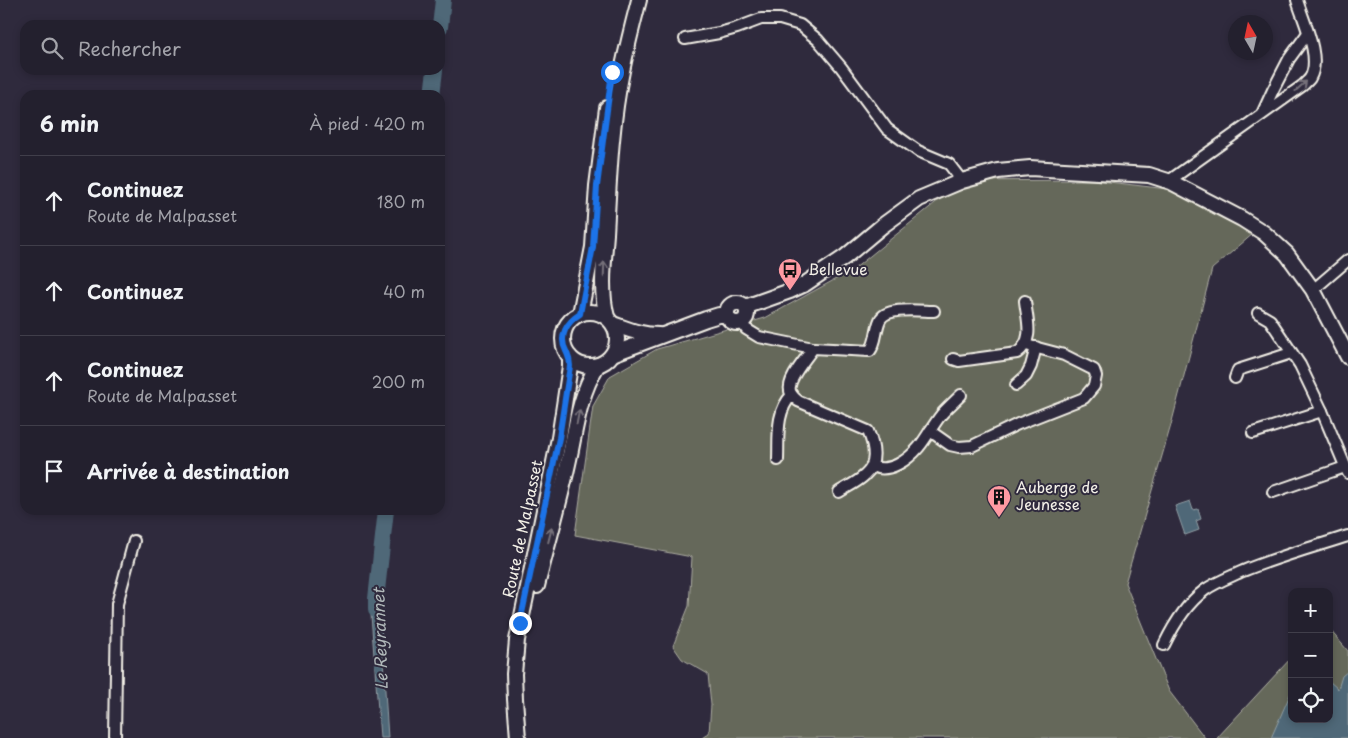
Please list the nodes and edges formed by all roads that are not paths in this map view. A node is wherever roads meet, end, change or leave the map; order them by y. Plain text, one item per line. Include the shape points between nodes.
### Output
1 (630, 0) edge
2 (639, 0) edge
3 (1297, 0) edge
4 (1308, 33) junction
5 (685, 39) dead end
6 (1262, 115) junction
7 (962, 181) junction
8 (1172, 182) junction
9 (1348, 260) edge
10 (1313, 290) junction
11 (1025, 301) dead end
12 (745, 307) junction
13 (934, 311) dead end
14 (1258, 313) dead end
15 (580, 314) junction
16 (727, 315) junction
17 (610, 320) junction
18 (742, 322) junction
19 (665, 334) junction
20 (1031, 346) junction
21 (813, 348) junction
22 (615, 353) junction
23 (1292, 353) junction
24 (570, 357) junction
25 (1348, 357) edge
26 (953, 359) dead end
27 (597, 366) junction
28 (1235, 378) dead end
29 (1016, 385) dead end
30 (792, 395) junction
31 (960, 396) dead end
32 (1322, 411) junction
33 (930, 431) junction
34 (1253, 433) dead end
35 (778, 460) dead end
36 (872, 466) junction
37 (1347, 470) edge
38 (838, 492) dead end
39 (1273, 492) dead end
40 (1348, 536) edge
41 (134, 541) dead end
42 (1164, 645) dead end
43 (116, 737) edge
44 (518, 738) edge
45 (527, 738) edge

1 - 15 main road via 612,72 597,186 593,247
17 -> 2 main road via 603,303 608,186 622,72
3 - 4 street
4 - 6 street via 1289,59
6 -> 4 street via 1310,77 1314,66
5 - 7 street via 728,31 761,19 780,18 800,25 841,67 887,128 918,151 949,164
6 - 8 street
7 - 8 main road via 998,171 1030,168 1149,175
7 - 12 main road via 919,199 805,284
8 - 10 main road via 1264,234 1287,254
9 - 10 street
10 - 25 main road
11 - 20 street
12 - 16 main road via 733,304
12 - 18 main road via 747,315
13 - 21 street via 899,310 884,315 870,351
14 - 23 street via 1270,320
15 - 17 main road via 598,313
15 - 24 main road via 566,326 563,335 563,344
16 - 18 main road via 736,323
16 - 19 main road
17 - 19 main road via 632,332
17 - 22 main road via 618,333
18 - 21 street via 746,329 759,337
19 - 22 main road
20 - 26 street via 1017,353 959,361
20 - 29 street via 1031,366
20 - 33 street via 1064,355 1094,370 1094,386 1084,398 972,446 950,445
21 - 30 street via 790,381
22 - 27 main road
23 - 28 street via 1238,370
23 - 32 street
24 - 27 main road via 586,367
24 - 44 main road, Route de Malpasset via 559,438 517,640 514,674
45 -> 27 main road, Route de Malpasset via 524,673 529,622 581,399
30 - 35 street via 781,410
30 - 36 street via 798,401 868,431 874,456
31 - 33 street
32 - 34 street
32 - 37 street
33 - 36 street via 918,449 896,466 878,469
36 - 38 street via 866,475
37 - 39 street
40 - 42 street via 1266,562 1205,590 1173,625
41 - 43 street via 117,604

